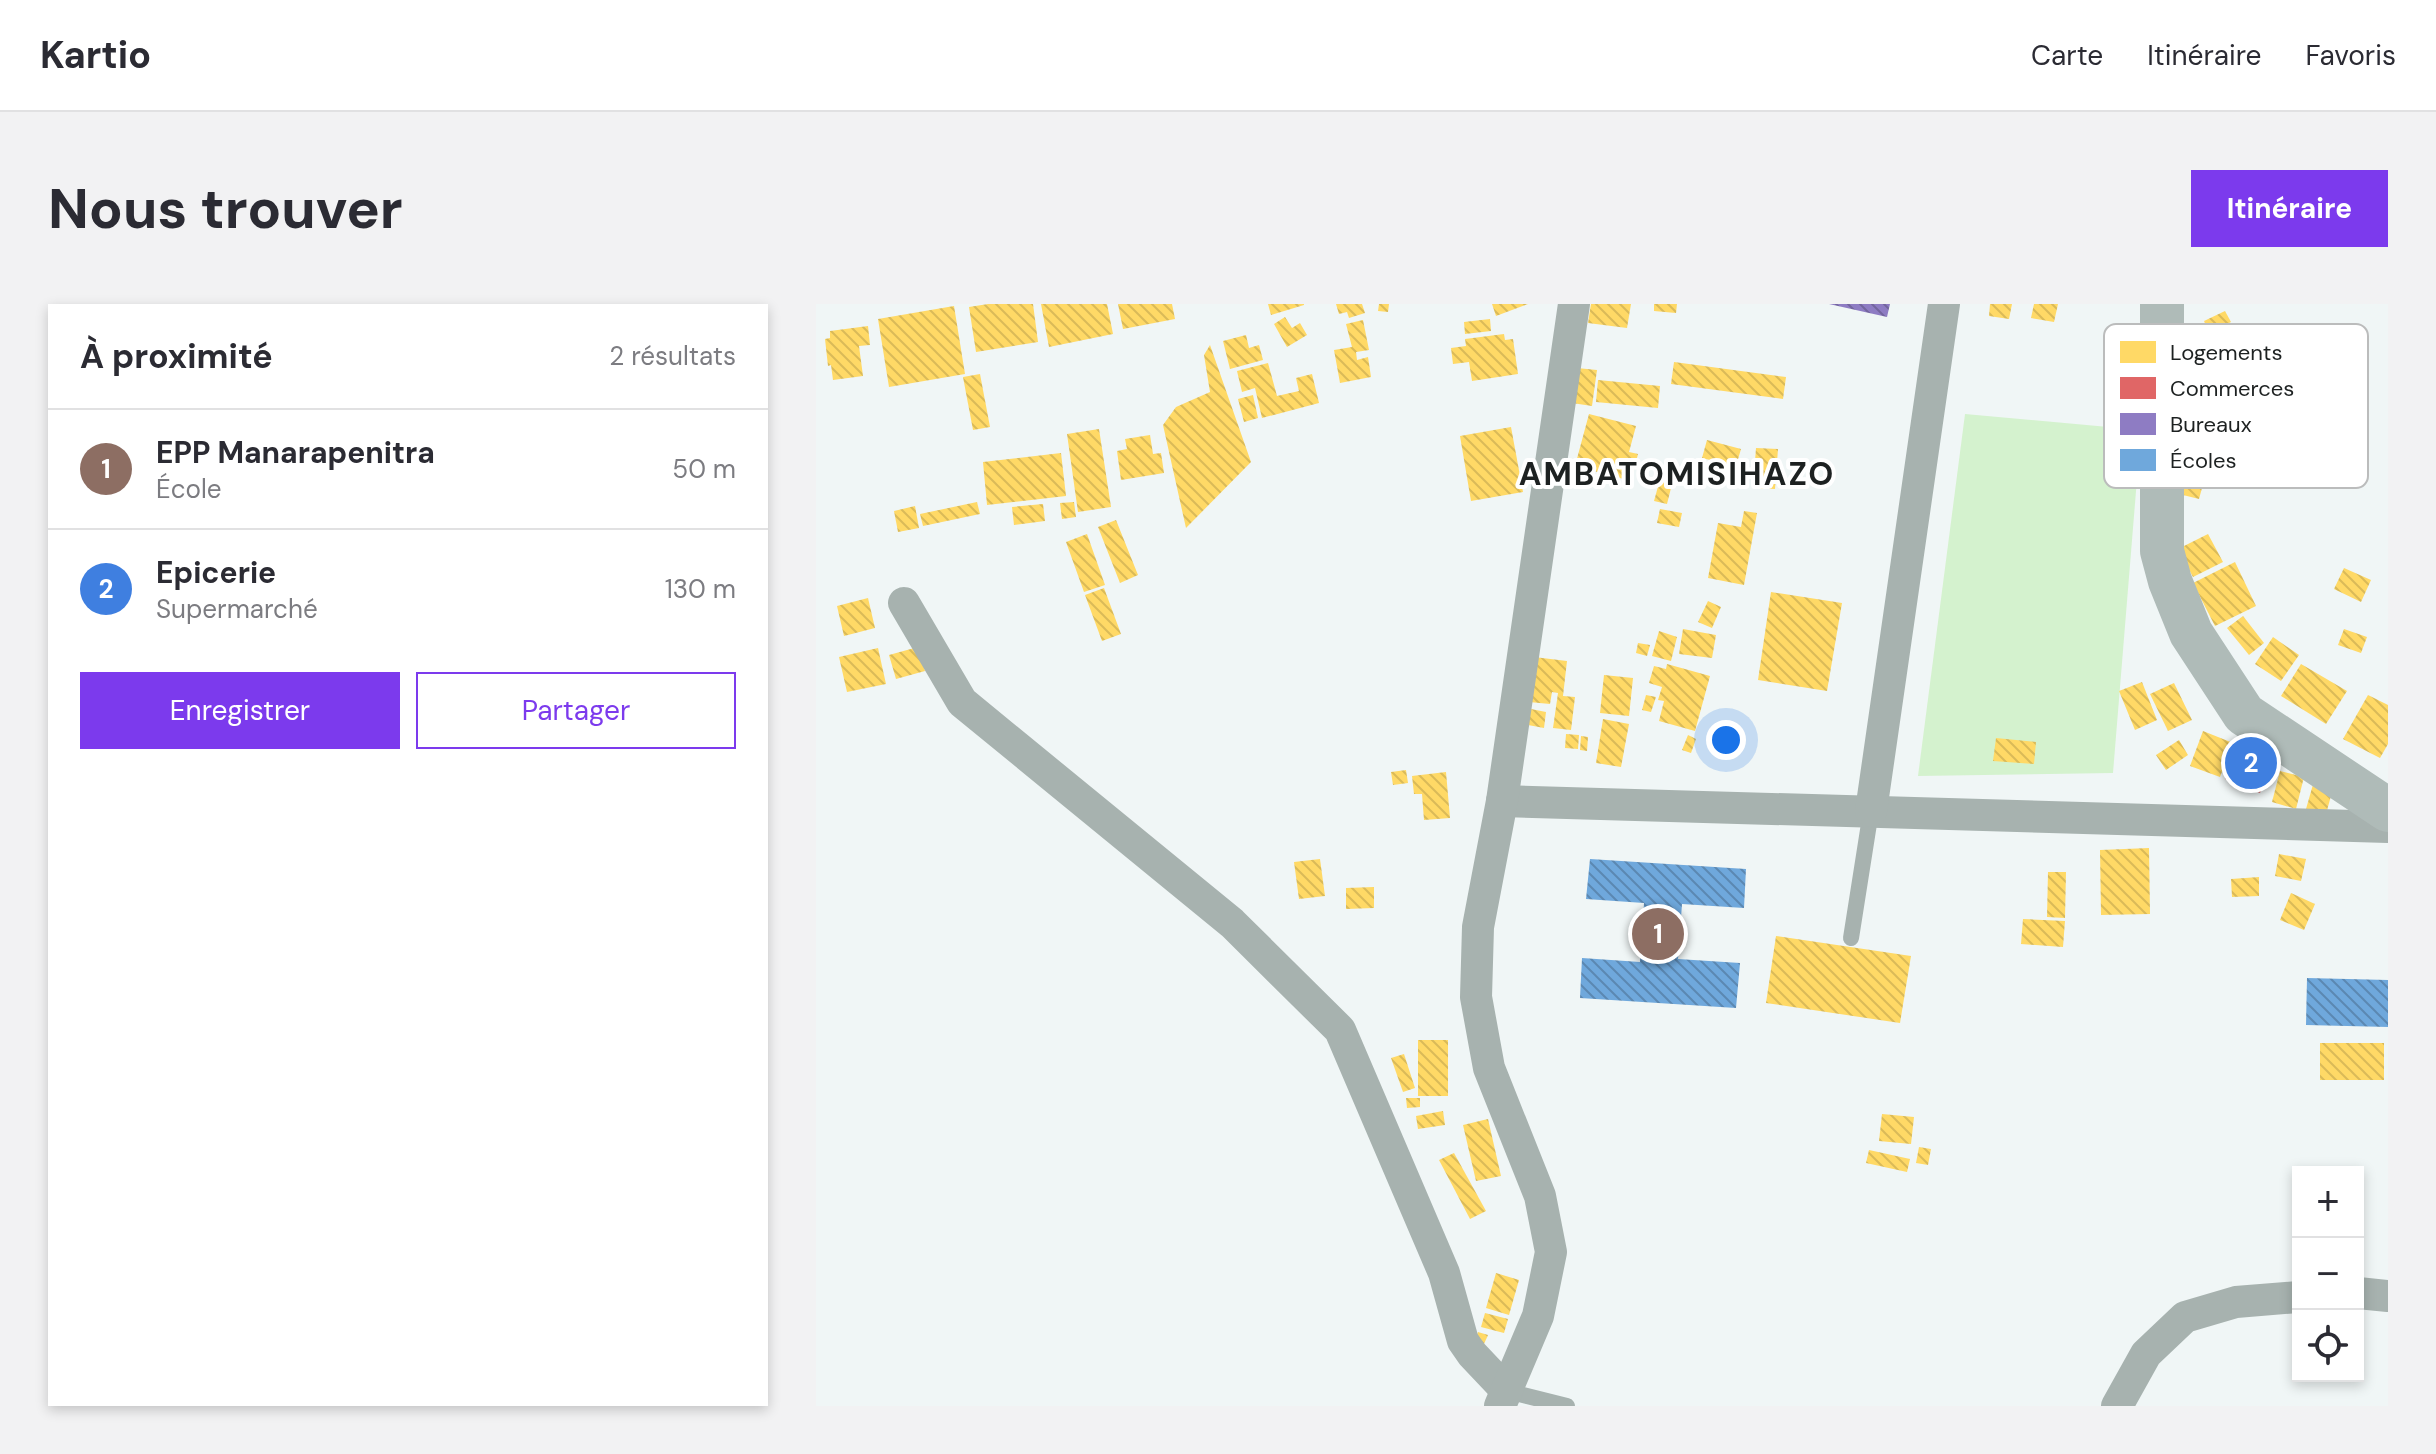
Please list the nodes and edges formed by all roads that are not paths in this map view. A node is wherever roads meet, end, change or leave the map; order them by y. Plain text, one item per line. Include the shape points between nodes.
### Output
1 (1574, 304) edge
2 (1944, 304) edge
3 (2162, 488) edge
4 (904, 603) dead end
5 (1502, 801) junction
6 (2388, 810) edge
7 (1871, 811) junction
8 (2388, 827) edge
9 (1851, 938) dead end
10 (2364, 1294) edge
11 (2388, 1296) edge
12 (2292, 1297) edge
13 (1504, 1398) edge
14 (1567, 1406) edge
15 (2117, 1406) edge

1 - 5 street
2 - 7 street
3 - 6 main road via 2162,551 2170,581 2191,633 2244,714
4 - 13 street via 962,702 1232,923 1340,1030 1444,1273 1463,1341
5 - 7 street
5 - 13 street via 1478,927 1476,997 1489,1068 1540,1196 1551,1252 1538,1316
7 - 8 street
7 - 9 lane
10 - 11 street
12 - 15 street via 2236,1302 2185,1317 2146,1354
13 - 14 lane

